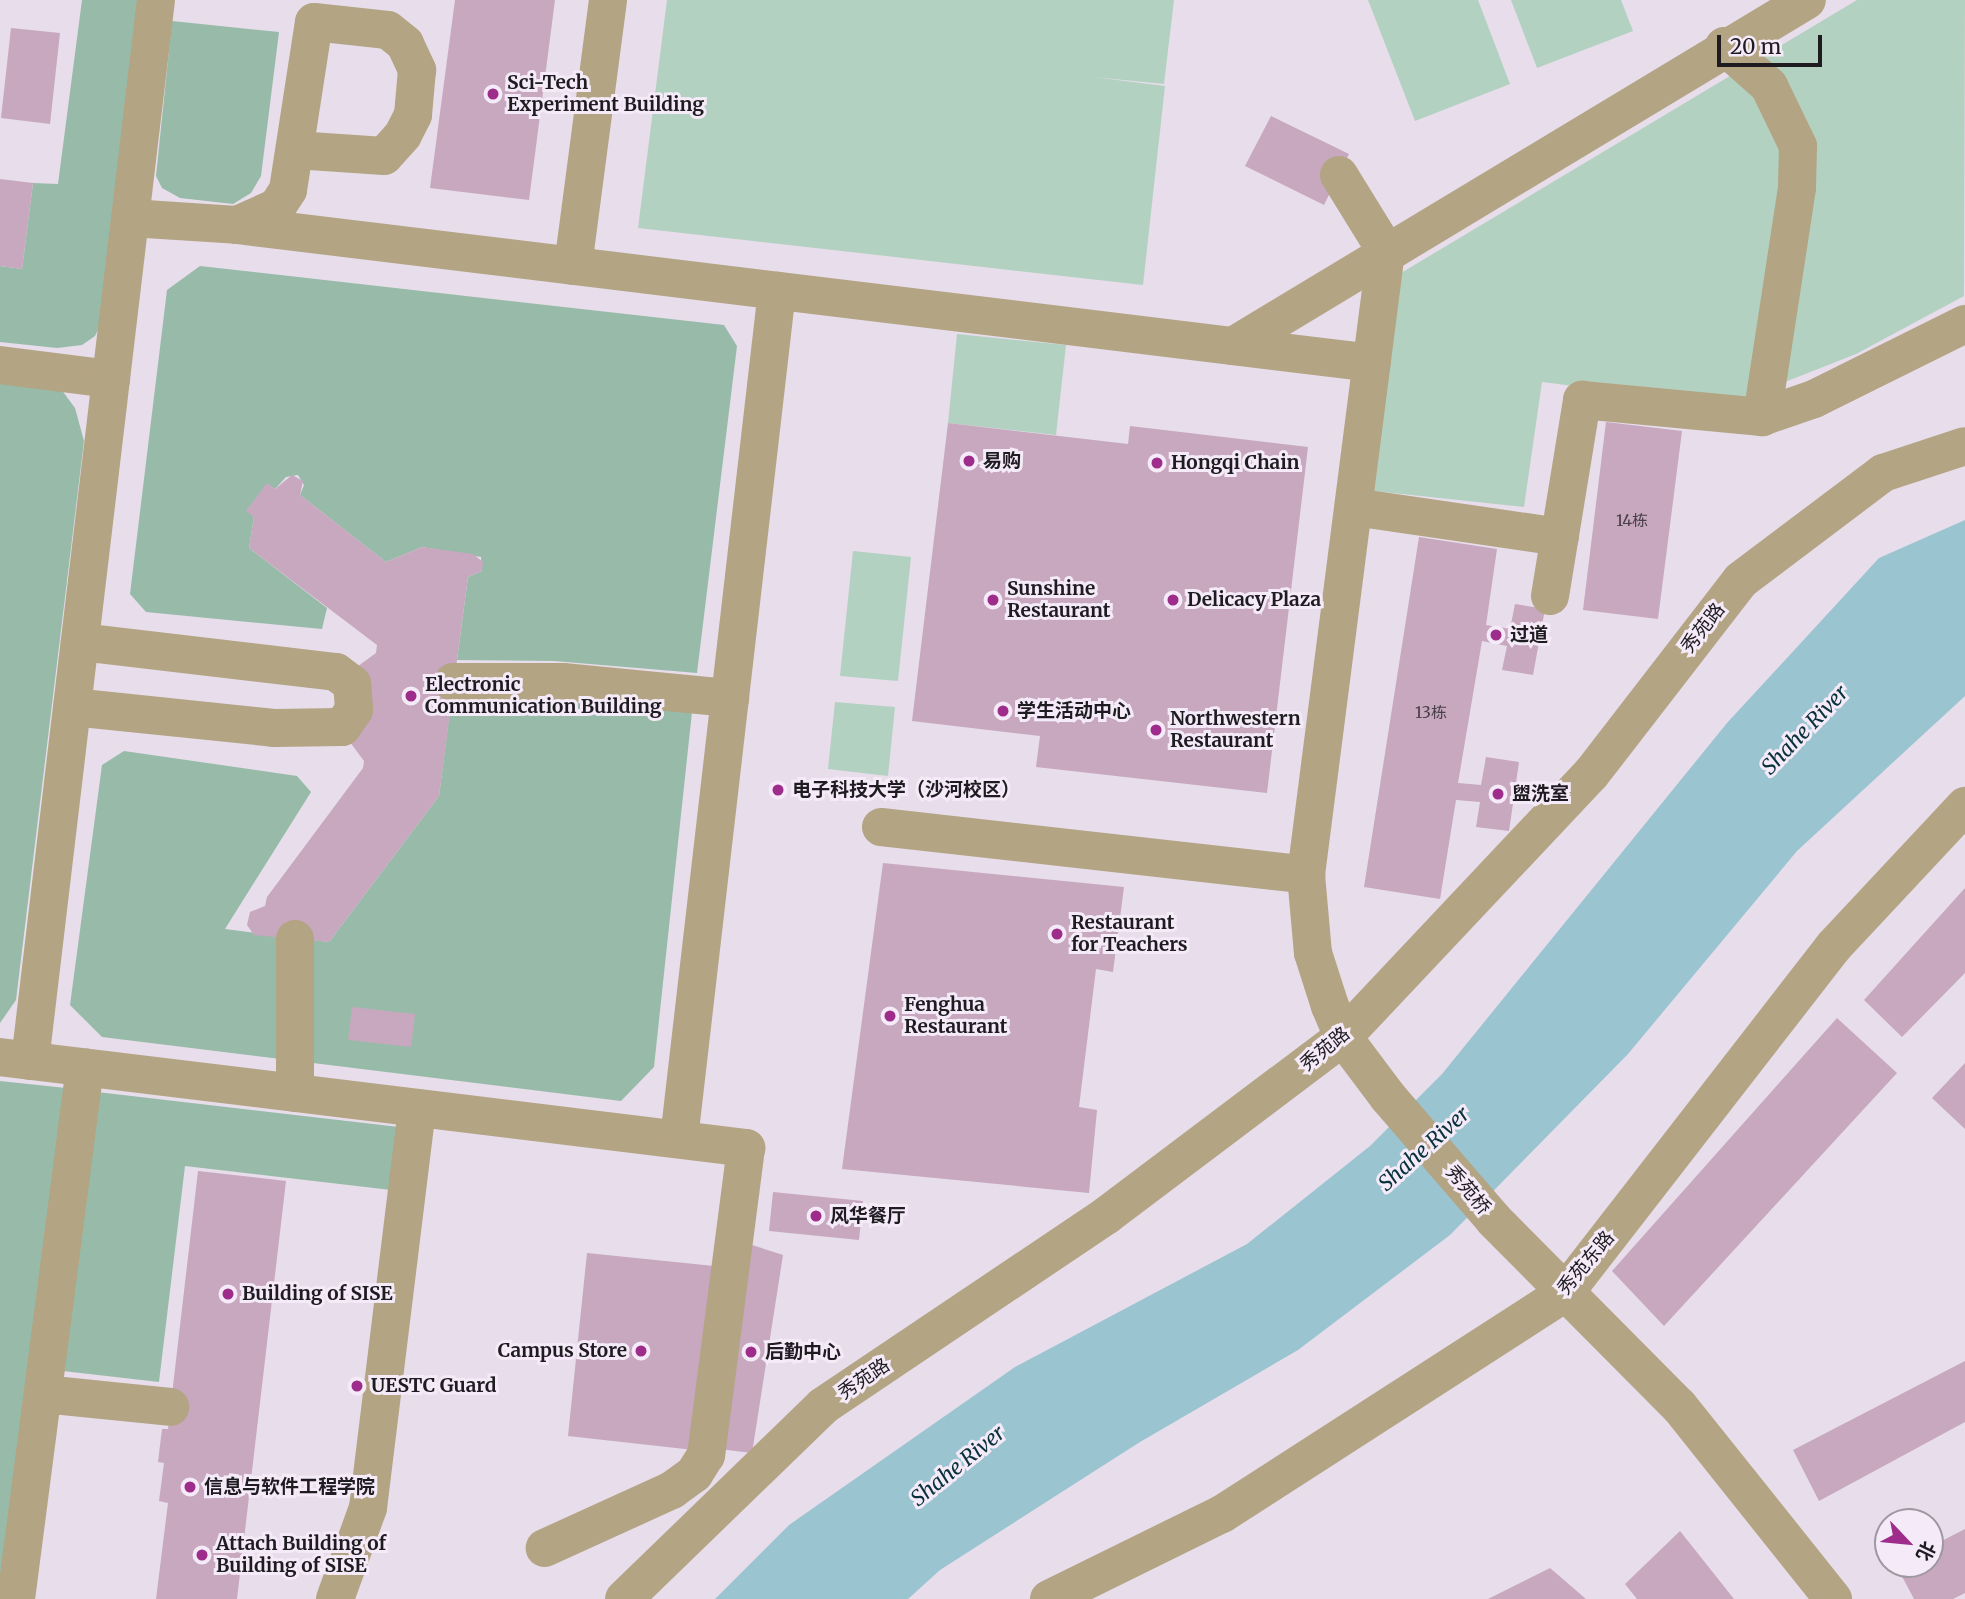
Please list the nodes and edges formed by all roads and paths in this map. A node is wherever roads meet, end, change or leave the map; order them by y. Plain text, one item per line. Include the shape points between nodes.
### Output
1 (156, 0) edge
2 (608, 0) edge
3 (1807, 0) edge
4 (360, 13) edge
5 (1724, 46) junction
6 (295, 150) junction
7 (1339, 175) dead end
8 (130, 218) junction
9 (237, 225) junction
10 (1386, 251) junction
11 (573, 267) junction
12 (777, 291) junction
13 (1965, 324) edge
14 (1233, 346) junction
15 (1372, 363) junction
16 (0, 365) edge
17 (111, 379) junction
18 (1762, 417) junction
19 (1965, 446) edge
20 (1354, 507) junction
21 (1560, 537) junction
22 (1550, 596) dead end
23 (80, 642) junction
24 (453, 682) dead end
25 (730, 698) junction
26 (72, 707) junction
27 (1965, 806) edge
28 (881, 827) dead end
29 (1306, 875) junction
30 (295, 939) dead end
31 (1343, 1037) junction
32 (15, 1059) edge
33 (85, 1067) junction
34 (295, 1093) junction
35 (417, 1108) junction
36 (679, 1139) junction
37 (1564, 1294) junction
38 (43, 1394) junction
39 (170, 1407) dead end
40 (545, 1548) dead end
41 (16, 1599) edge
42 (335, 1599) edge
43 (624, 1599) edge
44 (1049, 1599) edge
45 (1833, 1599) edge

1 - 8 street
2 - 11 street
3 - 5 street
4 - 6 street via 314,22
4 - 6 street via 405,44 417,70 413,115 384,156
5 - 10 street
5 - 18 street via 1769,86 1798,146 1797,188
6 - 9 street via 288,190 277,207
7 - 10 street
8 - 9 street
8 - 17 street
9 - 11 street
10 - 14 street
10 - 15 street, 秀苑桥
11 - 12 street
12 - 14 street
12 - 25 street
13 - 18 street via 1814,399
14 - 15 street
15 - 20 street, 秀苑桥
16 - 17 street
17 - 23 street
18 - 21 street via 1582,400
19 - 31 street, 秀苑路 via 1883,473 1741,579 1591,774
20 - 21 street
20 - 29 street, 秀苑桥
21 - 22 street
23 - 26 street
23 - 26 street via 335,672 352,684 354,710 342,727 274,728
24 - 25 street via 563,682
25 - 36 street
26 - 32 street
27 - 37 street, 秀苑东路 via 1834,946
28 - 29 street
29 - 31 street, 秀苑桥 via 1313,953
30 - 34 street
31 - 37 street, 秀苑桥 via 1388,1097
31 - 43 street, 秀苑路 via 1107,1215 823,1406
32 - 33 street
33 - 34 street
33 - 38 street
34 - 35 street
35 - 36 street
35 - 42 street via 368,1508
36 - 40 street via 746,1147 706,1455 694,1474 672,1490
37 - 44 street, 秀苑东路 via 1222,1514
37 - 45 street, 秀苑桥 via 1679,1406
38 - 39 street
38 - 41 street

